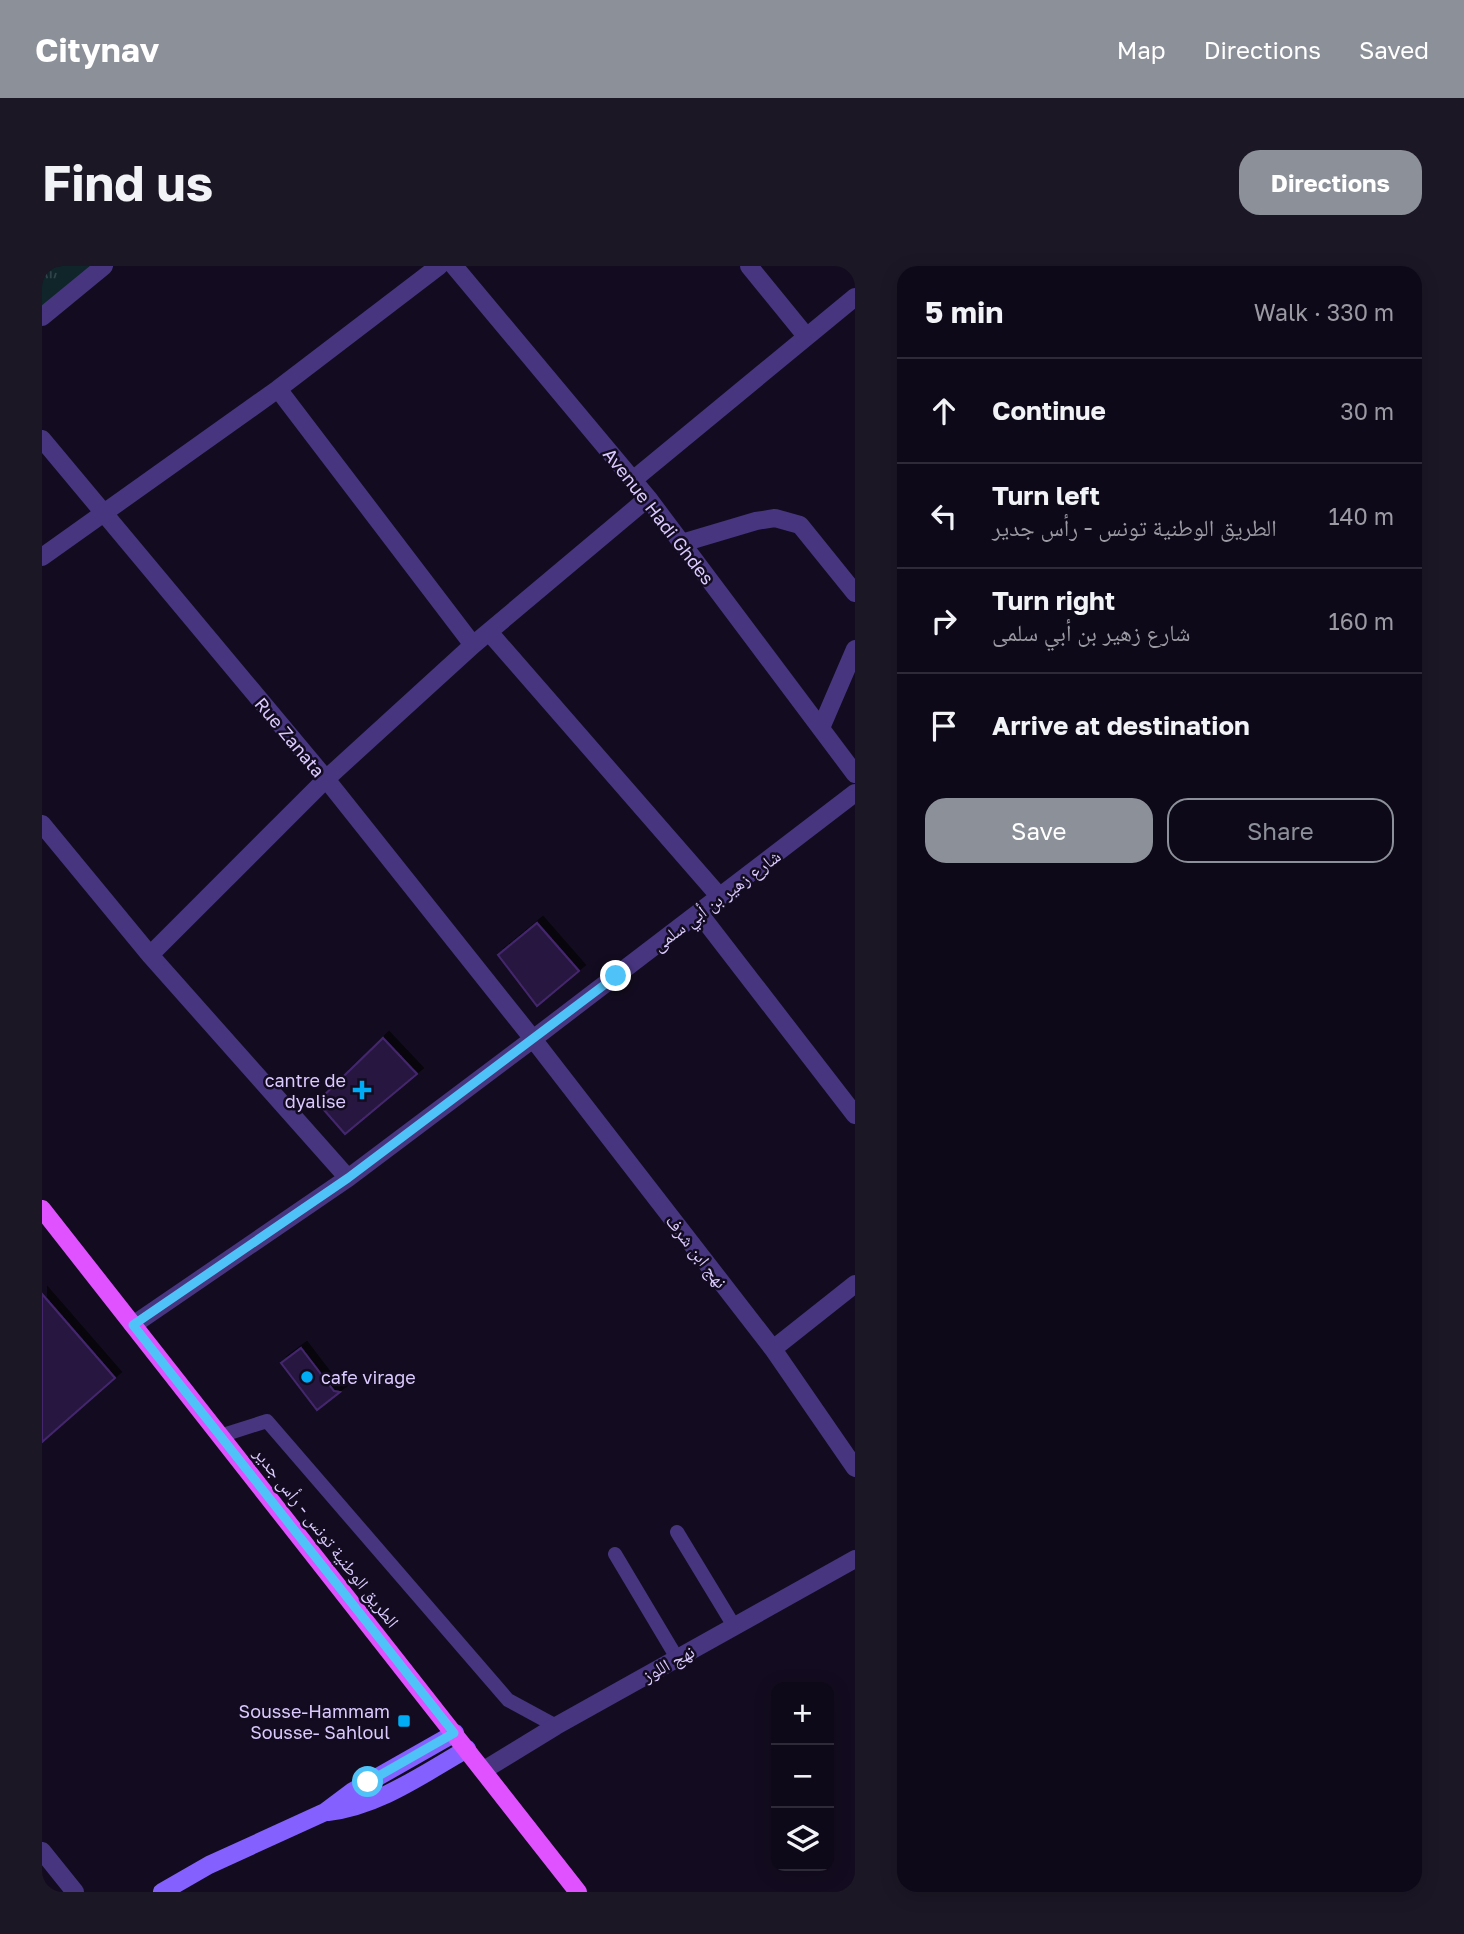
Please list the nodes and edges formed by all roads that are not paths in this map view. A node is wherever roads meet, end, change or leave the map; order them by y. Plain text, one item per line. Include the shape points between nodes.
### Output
1 (104, 266) edge
2 (439, 266) edge
3 (454, 266) edge
4 (749, 266) edge
5 (855, 297) edge
6 (42, 317) edge
7 (806, 336) junction
8 (278, 388) junction
9 (42, 439) edge
10 (632, 480) junction
11 (648, 498) junction
12 (103, 514) junction
13 (682, 543) junction
14 (42, 556) edge
15 (855, 593) edge
16 (489, 632) junction
17 (473, 645) junction
18 (855, 649) edge
19 (821, 728) junction
20 (855, 774) edge
21 (326, 779) junction
22 (855, 793) edge
23 (42, 824) edge
24 (720, 897) junction
25 (699, 914) junction
26 (150, 955) junction
27 (533, 1039) junction
28 (855, 1115) edge
29 (348, 1178) junction
30 (42, 1209) edge
31 (855, 1284) edge
32 (133, 1325) junction
33 (773, 1349) junction
34 (220, 1436) junction
35 (855, 1468) edge
36 (677, 1532) dead end
37 (615, 1553) dead end
38 (855, 1559) edge
39 (734, 1626) junction
40 (677, 1658) junction
41 (556, 1726) junction
42 (454, 1733) junction
43 (467, 1749) junction
44 (484, 1770) junction
45 (324, 1812) junction
46 (42, 1851) edge
47 (182, 1887) edge
48 (75, 1892) edge
49 (162, 1892) edge
50 (578, 1892) edge

1 - 6 street
2 - 8 street
3 - 10 street, Avenue Hadi Ghdes
4 - 7 street
5 - 7 street
7 - 10 street
8 - 12 street
8 - 17 street
9 - 12 street, Rue Zanata
10 - 11 street, Avenue Hadi Ghdes
11 - 13 street, Avenue Hadi Ghdes
11 - 16 street
12 - 14 street
12 - 21 street, Rue Zanata
13 - 15 street via 775,518 800,525
13 - 19 street, Avenue Hadi Ghdes
16 - 17 street
16 - 24 street
17 - 21 street
18 - 19 street
19 - 20 street, Avenue Hadi Ghdes
21 - 26 street
21 - 27 street, Rue Zanata
22 - 24 street, شارع زهير بن أبي سلمى
23 - 26 street
24 - 25 street, شارع زهير بن أبي سلمى
25 - 27 street, شارع زهير بن أبي سلمى
25 - 28 street
26 - 29 street
27 - 29 street, شارع زهير بن أبي سلمى
27 - 33 street, نهج ابن شرف
29 - 32 street, شارع زهير بن أبي سلمى
30 - 32 main road, الطريق الوطنية تونس - رأس جدير
31 - 33 street
32 - 34 main road, الطريق الوطنية تونس - رأس جدير
33 - 35 street, نهج ابن شرف
34 - 41 lane via 267,1421 508,1700
34 - 42 main road, الطريق الوطنية تونس - رأس جدير
36 - 39 lane
37 - 40 lane
38 - 39 street, نهج اللوز
39 - 40 street, نهج اللوز
40 - 41 street, نهج اللوز
41 - 44 street, نهج اللوز
42 - 43 main road, الطريق الوطنية تونس - رأس جدير
42 - 45 street
43 - 44 main road, الطريق الوطنية تونس - رأس جدير
43 - 45 street via 363,1805
44 - 50 main road, الطريق الوطنية تونس - رأس جدير
45 - 47 street via 209,1865
46 - 48 street
47 - 49 street

